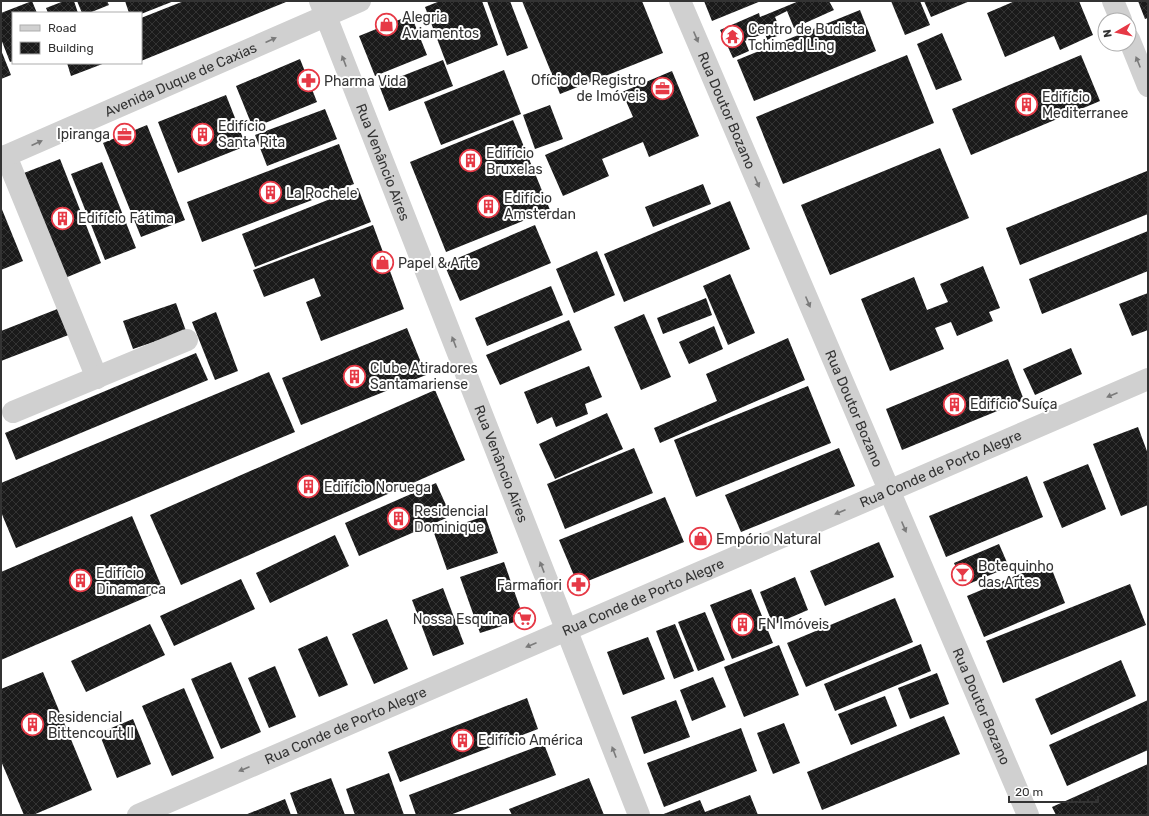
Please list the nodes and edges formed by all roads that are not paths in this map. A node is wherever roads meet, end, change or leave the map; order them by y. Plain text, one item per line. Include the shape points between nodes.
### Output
1 (360, 1) edge
2 (680, 1) edge
3 (1114, 1) edge
4 (323, 8) edge
5 (1118, 12) edge
6 (1134, 52) edge
7 (1148, 86) edge
8 (3, 157) edge
9 (187, 340) dead end
10 (97, 378) junction
11 (1148, 379) edge
12 (13, 412) dead end
13 (889, 491) junction
14 (567, 630) junction
15 (138, 815) edge
16 (639, 815) edge
17 (1028, 815) edge

1 - 4 street, Avenida Duque de Caxias
2 -> 13 street, Rua Doutor Bozano
3 - 5 street
8 -> 4 street, Avenida Duque de Caxias
14 -> 4 street, Rua Venâncio Aires
7 -> 6 street
8 - 10 street
9 - 10 street
10 - 12 street
11 -> 13 street, Rua Conde de Porto Alegre
13 -> 14 street, Rua Conde de Porto Alegre
13 -> 17 street, Rua Doutor Bozano
14 -> 15 street, Rua Conde de Porto Alegre
16 -> 14 street, Rua Venâncio Aires

